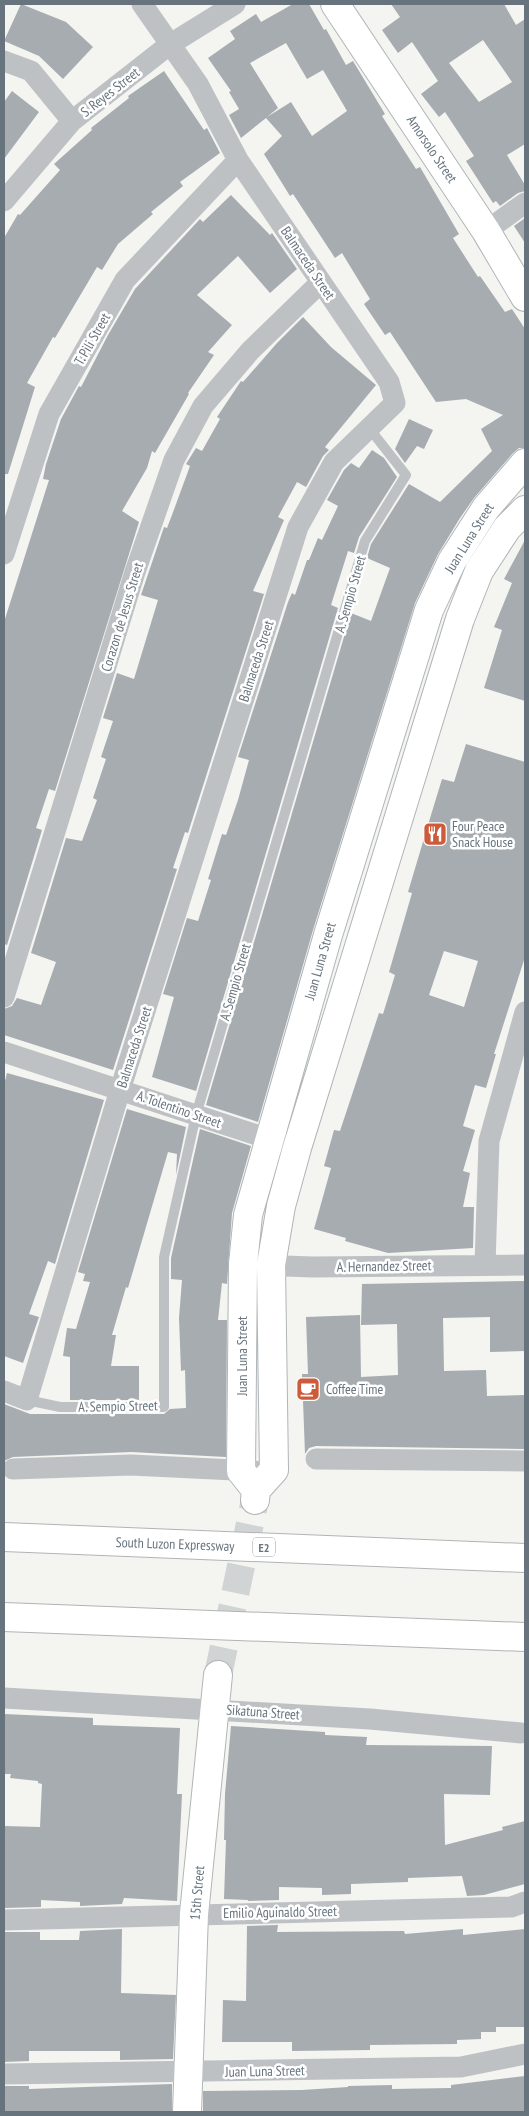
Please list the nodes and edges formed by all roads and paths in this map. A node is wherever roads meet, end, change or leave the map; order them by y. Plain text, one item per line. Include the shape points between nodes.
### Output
1 (142, 4) edge
2 (235, 4) edge
3 (335, 4) edge
4 (169, 45) junction
5 (4, 61) edge
6 (72, 121) junction
7 (238, 160) junction
8 (4, 201) edge
9 (525, 203) edge
10 (486, 231) junction
11 (320, 283) junction
12 (525, 297) edge
13 (369, 428) junction
14 (525, 463) edge
15 (525, 510) edge
16 (4, 554) edge
17 (452, 561) junction
18 (479, 571) junction
19 (4, 997) edge
20 (525, 1012) edge
21 (4, 1052) edge
22 (120, 1090) junction
23 (196, 1115) junction
24 (268, 1139) junction
25 (297, 1148) junction
26 (243, 1264) junction
27 (271, 1265) junction
28 (485, 1265) junction
29 (525, 1265) edge
30 (4, 1391) edge
31 (27, 1400) junction
32 (316, 1459) dead end
33 (525, 1461) edge
34 (13, 1469) dead end
35 (257, 1483) junction
36 (4, 1537) edge
37 (525, 1558) edge
38 (4, 1618) edge
39 (525, 1637) edge
40 (218, 1675) tunnel mouth
41 (4, 1698) edge
42 (214, 1709) junction
43 (521, 1733) dead end
44 (525, 1902) edge
45 (194, 1914) junction
46 (4, 1920) edge
47 (525, 2054) edge
48 (188, 2072) junction
49 (4, 2074) edge
50 (187, 2112) edge

1 - 4 street, Balmaceda Street
2 - 4 street, S. Reyes Street
3 - 10 main road, Amorsolo Street
4 - 6 street, S. Reyes Street
4 - 7 street, Balmaceda Street via 198,84
5 - 6 street via 31,71
6 - 8 street, S. Reyes Street
7 - 11 street, Balmaceda Street
7 - 16 street, T. Pili Street via 126,280 50,414
9 - 10 street
10 - 12 main road, Amorsolo Street
11 - 13 street, Balmaceda Street via 389,382 395,403
11 - 19 street, Corazon de Jesus Street via 250,351 203,406 174,460 135,572
13 - 22 street, Balmaceda Street via 334,462 298,527
13 - 23 lane, A. Sempio Street via 406,475 365,542
14 - 17 main road, Juan Luna Street via 486,508
15 - 18 main road, Juan Luna Street via 507,528
17 - 18 main road
17 - 24 main road, Juan Luna Street via 429,610
18 - 25 main road, Juan Luna Street via 460,619
20 - 28 street via 489,1141
21 - 22 street, A. Tolentino Street
22 - 23 street, A. Tolentino Street
22 - 31 street, Balmaceda Street
23 - 24 street, A. Tolentino Street
23 - 31 lane, A. Sempio Street via 164,1257 164,1407 60,1407
24 - 25 street, A. Tolentino Street
24 - 26 main road, Juan Luna Street via 248,1215
25 - 27 main road, Juan Luna Street via 281,1206
26 - 27 street, A. Hernandez Street
26 - 35 main road, Juan Luna Street
27 - 28 street, A. Hernandez Street
27 - 35 main road, Juan Luna Street
28 - 29 street, A. Hernandez Street
30 - 31 street, A. Sempio Street
32 - 33 street
34 - 35 street via 131,1465
36 - 37 main road, South Luzon Expressway / E2
38 - 39 main road
40 - 42 main road, 15th Street
41 - 42 street, Sikatuna Street
42 - 43 street, Sikatuna Street
42 - 45 main road, 15th Street
44 - 45 street, Emilio Aguinaldo Street via 511,1907
45 - 46 street, Emilio Aguinaldo Street
45 - 48 main road, 15th Street
47 - 48 street, Juan Luna Street via 461,2067
48 - 49 street, Juan Luna Street
48 - 50 main road, 15th Street

